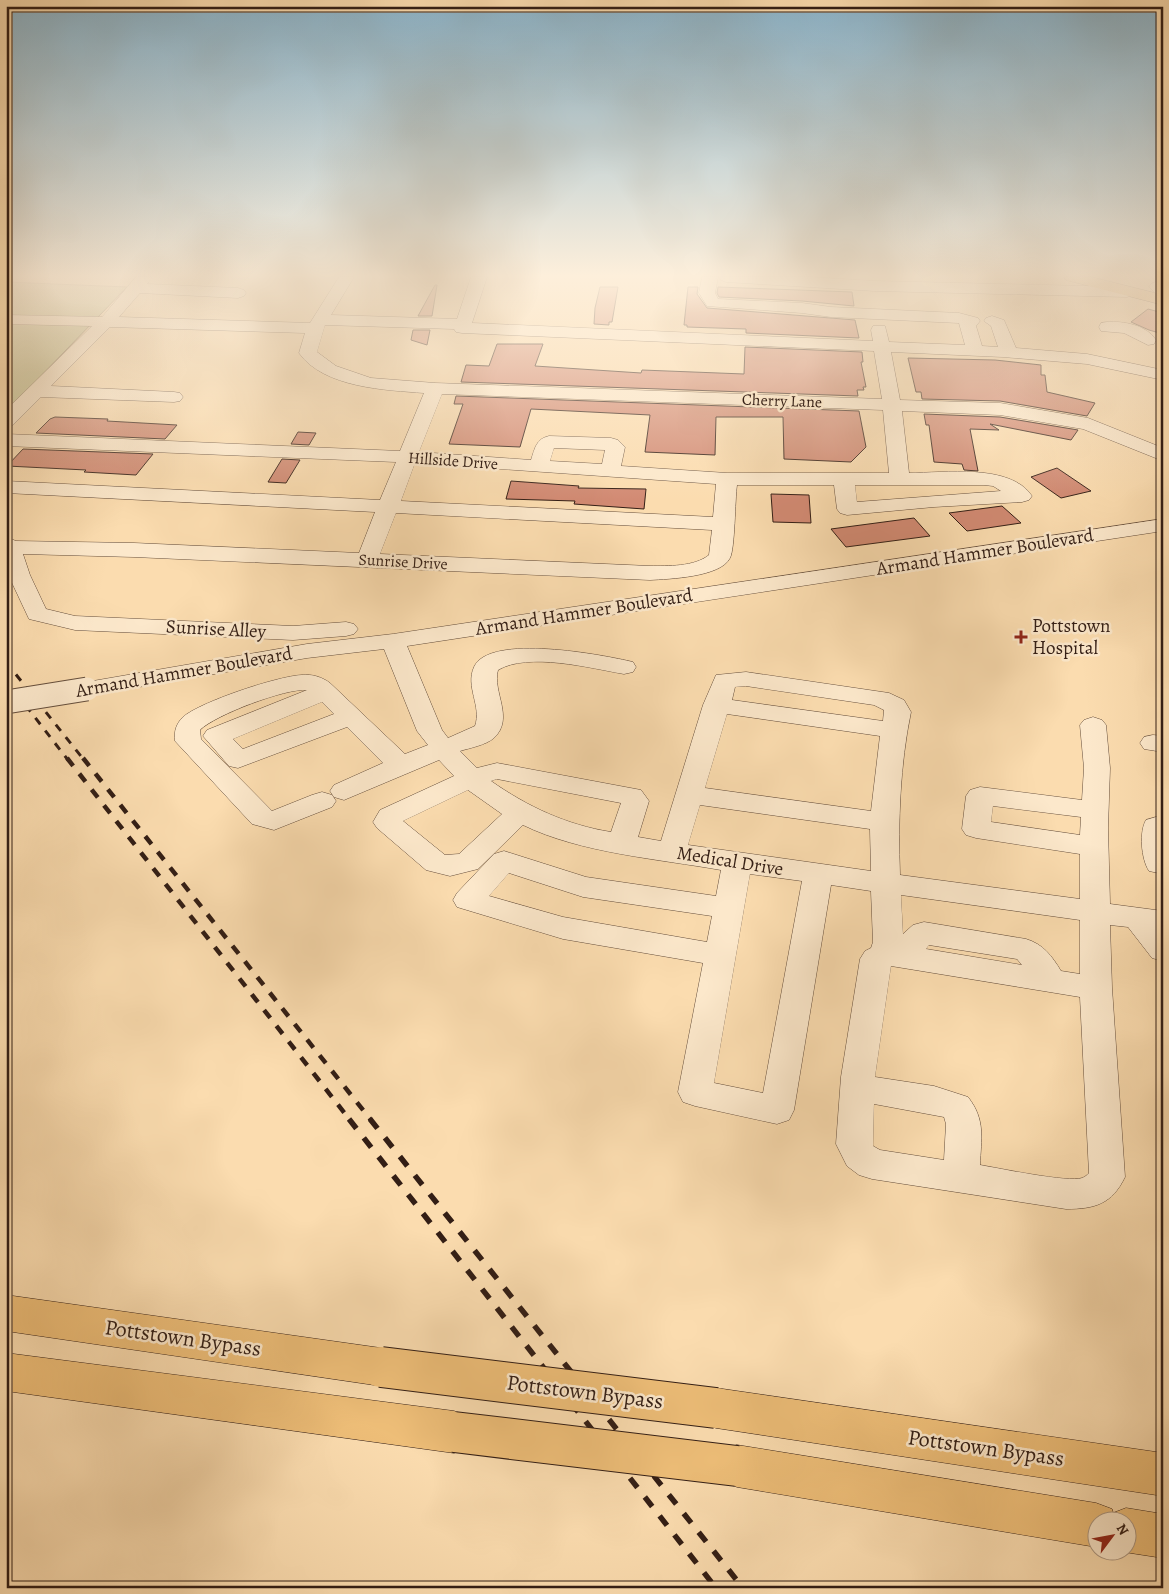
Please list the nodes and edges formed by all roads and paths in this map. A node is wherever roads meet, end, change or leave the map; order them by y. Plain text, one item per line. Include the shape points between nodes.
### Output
1 (77, 351) edge
2 (309, 351) edge
3 (881, 351) edge
4 (988, 351) edge
5 (1009, 352) joint
6 (1159, 370) edge
7 (435, 388) junction
8 (36, 392) junction
9 (174, 397) dead end
10 (892, 405) junction
11 (6, 421) edge
12 (6, 440) edge
13 (1163, 455) edge
14 (406, 458) junction
15 (538, 466) junction
16 (610, 471) junction
17 (727, 479) junction
18 (844, 479) junction
19 (900, 480) junction
20 (922, 480) junction
21 (6, 487) edge
22 (934, 500) junction
23 (387, 507) junction
24 (723, 524) junction
25 (1163, 525) edge
26 (8, 545) edge
27 (367, 560) junction
28 (580, 571) junction
29 (590, 611) junction
30 (464, 630) junction
31 (394, 640) junction
32 (624, 667) dead end
33 (326, 692) junction
34 (6, 702) edge
35 (351, 717) junction
36 (1093, 725) dead end
37 (444, 748) junction
38 (401, 766) junction
39 (472, 778) junction
40 (690, 795) junction
41 (1095, 810) junction
42 (520, 812) junction
43 (884, 822) junction
44 (1163, 826) edge
45 (622, 843) junction
46 (1094, 847) junction
47 (672, 852) junction
48 (737, 863) junction
49 (1163, 864) edge
50 (818, 874) junction
51 (885, 882) junction
52 (728, 908) junction
53 (1095, 912) junction
54 (1150, 920) edge
55 (1163, 950) edge
56 (720, 955) junction
57 (897, 956) junction
58 (1096, 988) junction
59 (857, 1088) junction
60 (961, 1178) junction
61 (6, 1313) edge
62 (6, 1372) edge
63 (6, 1378) edge
64 (224, 1402) junction
65 (1163, 1475) edge
66 (1086, 1523) edge
67 (1136, 1532) edge
68 (1163, 1536) edge

1 - 8 street
2 - 7 street, Cherry Lane via 330,370 369,383
3 - 10 street
4 - 5 street
5 - 6 street
7 - 10 street, Cherry Lane
7 - 14 street
8 - 9 street
8 - 11 street
10 - 13 street, Cherry Lane via 1000,409 1088,424
10 - 19 street
12 - 14 street, Hillside Drive
14 - 15 street, Hillside Drive
14 - 23 street
15 - 16 street, Hillside Drive
15 - 16 street via 549,442 611,444 615,447
16 - 17 street, Hillside Drive
17 - 18 street, Hillside Drive
17 - 24 street, Sunrise Drive
18 - 19 street, Hillside Drive
18 - 22 street via 847,510
19 - 20 street, Hillside Drive
20 - 22 street
20 - 22 street, Hillside Drive via 999,481 1022,496
21 - 23 street
23 - 24 street
23 - 27 street
24 - 28 street, Sunrise Drive via 720,557 707,566 673,572
25 - 29 street, Armand Hammer Boulevard
26 - 27 street, Sunrise Drive
26 - 30 street, Sunrise Alley via 37,614 75,623 293,633 438,619 452,622
27 - 28 street, Sunrise Drive
28 - 29 street
29 - 30 street, Armand Hammer Boulevard
30 - 31 street, Armand Hammer Boulevard
31 - 34 street, Armand Hammer Boulevard, bridge via 258,659
31 - 37 street, Medical Drive via 430,731
32 - 37 street via 543,655 520,655 490,662 482,677 492,719 490,726 484,733
33 - 35 street
33 - 35 street via 216,736 238,760
33 - 38 street via 313,683 284,685 201,717 187,730 188,741 262,818 274,821
35 - 38 street
36 - 41 street
37 - 38 street
37 - 39 street, Medical Drive
39 - 42 street, Medical Drive via 504,804
39 - 42 street via 390,816 387,822 436,863 450,866 468,862
39 - 45 street via 497,771 631,796 635,801
40 - 43 street
40 - 43 street via 725,680 755,680 880,698 895,705 898,712
40 - 47 street
41 - 46 street
41 - 46 street via 980,796 976,829
42 - 45 street, Medical Drive via 545,824 590,838
43 - 51 street
44 - 49 street via 1156,826 1159,864
45 - 47 street, Medical Drive
46 - 53 street
47 - 48 street, Medical Drive
48 - 50 street, Medical Drive
48 - 52 street
50 - 51 street, Medical Drive
50 - 56 street via 777,1110 695,1092
51 - 53 street, Medical Drive
51 - 57 street via 888,942
52 - 56 street
52 - 56 street via 583,888 504,861 468,900 563,928
53 - 54 street, Medical Drive
53 - 58 street
54 - 55 street
57 - 58 street
57 - 59 street via 876,959
58 - 60 street via 1107,1177 1103,1183 1086,1194 1066,1194
59 - 60 street via 854,1144 860,1156 872,1164
59 - 60 street via 934,1100 956,1107 964,1124
61 - 65 main road, Pottstown Bypass, bridge via 382,1367 716,1408
62 - 64 main road
63 - 64 main road
64 - 66 main road, bridge via 736,1466
67 - 68 main road

